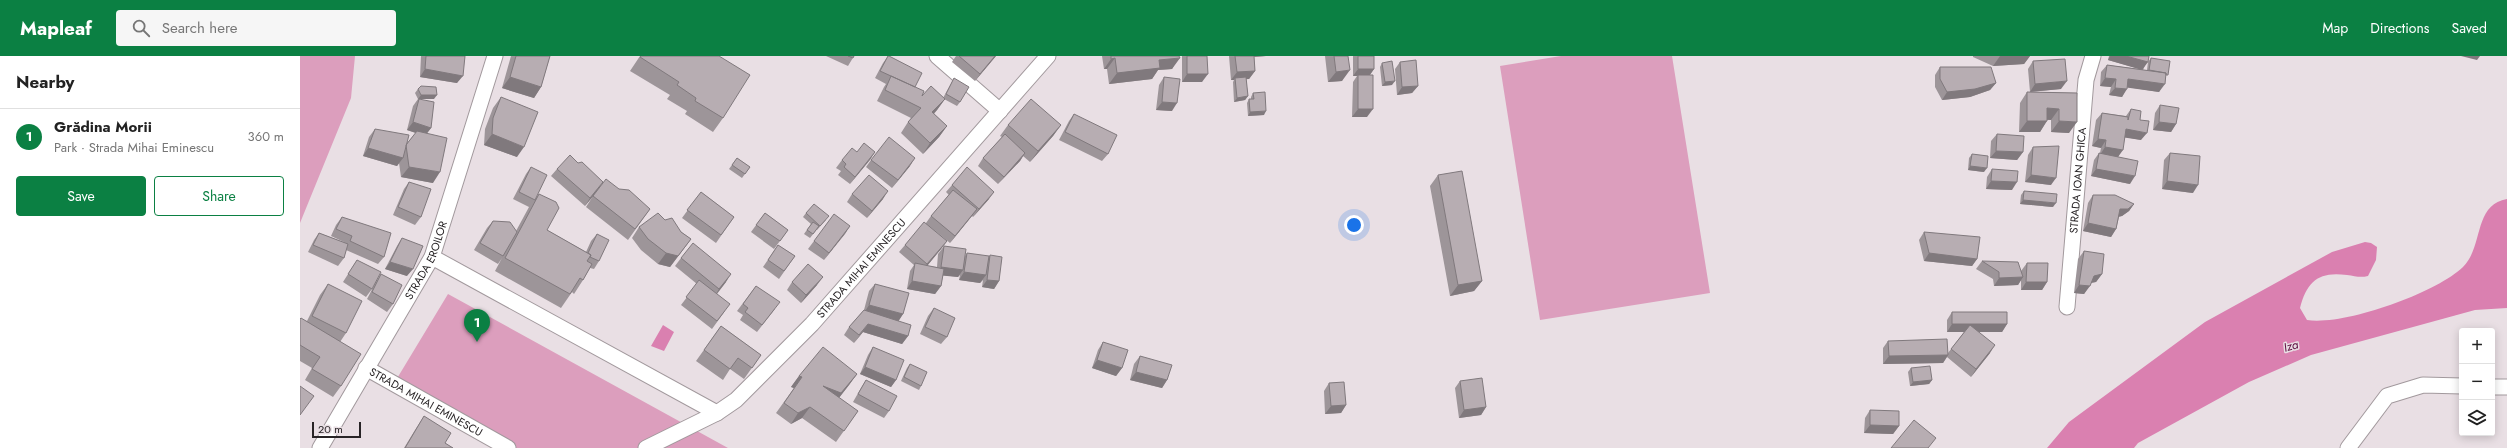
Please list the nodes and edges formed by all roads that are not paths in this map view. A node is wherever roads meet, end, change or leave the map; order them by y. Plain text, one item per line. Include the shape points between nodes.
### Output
1 (495, 56) edge
2 (937, 56) edge
3 (1048, 56) edge
4 (2093, 56) edge
5 (1000, 111) junction
6 (432, 258) junction
7 (2067, 307) dead end
8 (366, 368) junction
9 (2459, 386) edge
10 (2495, 387) edge
11 (2507, 387) edge
12 (717, 413) junction
13 (320, 448) edge
14 (508, 448) edge
15 (646, 448) edge
16 (2348, 448) edge

1 - 6 street, STRADA EROILOR
2 - 5 street
3 - 5 street, STRADA MIHAI EMINESCU
4 - 7 street, STRADA IOAN GHICA via 2086,80
5 - 12 street, STRADA MIHAI EMINESCU via 812,324 736,400
6 - 8 street, STRADA EROILOR
6 - 12 street
8 - 13 street, STRADA EROILOR
8 - 14 street, STRADA MIHAI EMINESCU
9 - 16 street via 2423,385 2387,396
10 - 11 street
12 - 15 street, STRADA MIHAI EMINESCU

